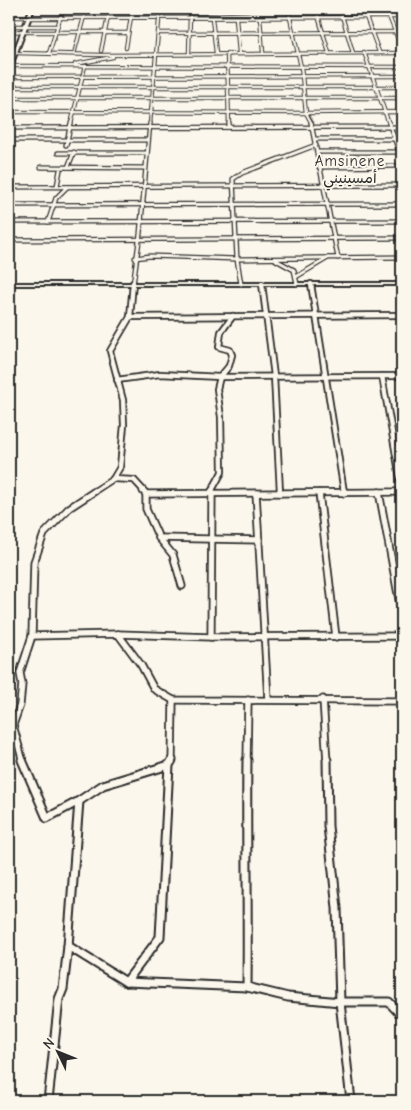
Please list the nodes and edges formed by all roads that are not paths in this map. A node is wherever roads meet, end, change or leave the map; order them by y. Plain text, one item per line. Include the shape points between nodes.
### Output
1 (32, 9) edge
2 (63, 9) edge
3 (86, 9) edge
4 (183, 9) edge
5 (288, 9) edge
6 (363, 9) edge
7 (386, 9) edge
8 (109, 10) edge
9 (132, 10) edge
10 (160, 10) edge
11 (316, 10) edge
12 (340, 10) edge
13 (191, 12) junction
14 (9, 17) edge
15 (29, 17) junction
16 (319, 17) junction
17 (60, 18) junction
18 (83, 18) junction
19 (108, 18) junction
20 (130, 18) junction
21 (159, 18) junction
22 (190, 18) junction
23 (212, 18) junction
24 (236, 18) junction
25 (260, 18) junction
26 (290, 18) junction
27 (342, 18) junction
28 (366, 18) junction
29 (390, 18) junction
30 (402, 18) edge
31 (9, 26) edge
32 (26, 26) junction
33 (57, 26) junction
34 (9, 32) edge
35 (23, 32) junction
36 (55, 32) junction
37 (80, 32) junction
38 (105, 32) junction
39 (292, 32) junction
40 (322, 32) junction
41 (347, 32) junction
42 (371, 32) junction
43 (396, 32) junction
44 (402, 32) edge
45 (128, 33) junction
46 (159, 33) junction
47 (189, 33) junction
48 (213, 33) junction
49 (237, 33) junction
50 (261, 33) junction
51 (126, 48) dead end
52 (402, 49) edge
53 (101, 51) dead end
54 (263, 52) junction
55 (353, 52) junction
56 (364, 52) junction
57 (379, 52) junction
58 (15, 53) junction
59 (49, 53) junction
60 (189, 53) junction
61 (216, 53) junction
62 (227, 53) junction
63 (239, 53) junction
64 (297, 53) junction
65 (329, 53) junction
66 (402, 53) edge
67 (74, 54) junction
68 (131, 54) junction
69 (157, 54) junction
70 (57, 66) junction
71 (85, 66) junction
72 (156, 66) junction
73 (226, 66) junction
74 (9, 67) edge
75 (301, 67) junction
76 (369, 67) junction
77 (402, 67) edge
78 (372, 76) junction
79 (402, 76) edge
80 (9, 77) edge
81 (82, 77) junction
82 (155, 77) junction
83 (227, 77) junction
84 (302, 77) junction
85 (9, 87) edge
86 (154, 87) junction
87 (228, 87) junction
88 (303, 87) junction
89 (376, 87) junction
90 (402, 87) edge
91 (80, 88) junction
92 (100, 88) junction
93 (9, 98) edge
94 (78, 98) junction
95 (94, 98) junction
96 (153, 98) junction
97 (228, 98) junction
98 (304, 98) junction
99 (380, 98) junction
100 (402, 98) edge
101 (152, 111) junction
102 (228, 111) junction
103 (9, 112) edge
104 (73, 112) junction
105 (385, 112) junction
106 (402, 112) edge
107 (306, 113) junction
108 (313, 126) junction
109 (71, 127) junction
110 (151, 127) junction
111 (229, 127) junction
112 (391, 127) junction
113 (402, 127) edge
114 (9, 128) edge
115 (315, 139) junction
116 (395, 139) junction
117 (402, 139) edge
118 (9, 140) edge
119 (148, 141) junction
120 (67, 143) junction
121 (316, 145) junction
122 (74, 152) junction
123 (147, 152) junction
124 (316, 152) junction
125 (401, 152) edge
126 (58, 153) dead end
127 (402, 160) edge
128 (402, 166) edge
129 (41, 167) dead end
130 (68, 167) junction
131 (319, 167) junction
132 (145, 168) junction
133 (60, 170) dead end
134 (402, 185) edge
135 (57, 186) junction
136 (68, 186) junction
137 (143, 186) junction
138 (234, 186) junction
139 (325, 186) junction
140 (9, 187) edge
141 (327, 204) junction
142 (402, 204) edge
143 (56, 205) junction
144 (235, 205) junction
145 (9, 206) edge
146 (142, 206) junction
147 (236, 221) junction
148 (330, 221) junction
149 (402, 221) edge
150 (9, 222) edge
151 (48, 222) junction
152 (141, 223) junction
153 (402, 238) edge
154 (237, 239) junction
155 (333, 239) junction
156 (9, 240) edge
157 (139, 240) junction
158 (402, 257) edge
159 (135, 258) junction
160 (273, 258) junction
161 (328, 258) junction
162 (338, 258) junction
163 (237, 259) junction
164 (296, 277) junction
165 (9, 284) edge
166 (132, 284) junction
167 (241, 284) junction
168 (262, 284) junction
169 (297, 284) junction
170 (311, 284) junction
171 (402, 284) edge
172 (402, 315) edge
173 (233, 316) junction
174 (266, 316) junction
175 (314, 316) junction
176 (130, 317) junction
177 (274, 376) junction
178 (326, 376) junction
179 (382, 376) junction
180 (402, 376) edge
181 (220, 377) junction
182 (117, 380) junction
183 (113, 479) junction
184 (402, 491) edge
185 (379, 492) junction
186 (211, 493) junction
187 (256, 493) junction
188 (280, 493) junction
189 (319, 493) junction
190 (344, 493) junction
191 (146, 494) junction
192 (159, 538) junction
193 (211, 539) junction
194 (259, 540) junction
195 (182, 586) dead end
196 (400, 589) edge
197 (402, 616) edge
198 (118, 634) junction
199 (32, 636) junction
200 (402, 636) edge
201 (211, 637) junction
202 (264, 637) junction
203 (336, 637) junction
204 (323, 699) junction
205 (173, 700) junction
206 (248, 700) junction
207 (268, 700) junction
208 (402, 701) edge
209 (169, 765) junction
210 (79, 802) junction
211 (68, 946) junction
212 (126, 982) junction
213 (247, 987) junction
214 (340, 1002) junction
215 (402, 1016) edge
216 (48, 1101) edge
217 (351, 1101) edge

1 - 15 street
2 - 17 street
3 - 18 street
4 - 13 street
5 - 13 street
5 - 26 street
6 - 28 street
7 - 29 street
8 - 9 street
8 - 19 street
9 - 10 street
9 - 20 street
10 - 21 street
11 - 12 street
11 - 16 street
12 - 27 street
13 - 22 street
14 - 15 street
15 - 17 street
15 - 32 street
16 - 26 street
16 - 27 street
16 - 40 street
17 - 18 street
17 - 33 street
18 - 19 street
18 - 37 street
19 - 20 street
19 - 38 street
20 - 21 street
20 - 45 street
21 - 22 street
21 - 46 street
22 - 23 street
22 - 47 street
23 - 24 street
23 - 48 street
24 - 25 street
24 - 49 street
25 - 26 street
25 - 50 street
26 - 39 street
27 - 28 street
27 - 41 street
28 - 29 street
28 - 42 street
29 - 30 street
29 - 43 street
31 - 32 street
32 - 33 street
32 - 35 street
33 - 36 street
34 - 35 street
35 - 36 street
35 - 58 street
36 - 37 street
36 - 59 street
37 - 38 street
37 - 67 street
38 - 45 street
38 - 53 street
39 - 40 street
39 - 50 street
39 - 64 street
40 - 41 street
40 - 65 street
41 - 42 street
41 - 55 street
42 - 43 street
42 - 57 street
43 - 44 street
43 - 52 street
45 - 51 street
46 - 47 street
46 - 69 street
47 - 48 street
47 - 60 street
48 - 49 street
48 - 61 street
49 - 50 street
49 - 63 street
50 - 54 street
54 - 63 street
54 - 64 street
55 - 56 street
55 - 65 street
56 - 57 street
56 - 76 street
57 - 66 street
58 - 59 street
58 - 74 street
59 - 67 street
60 - 61 street
60 - 69 street
61 - 62 street
62 - 63 street
62 - 73 street
64 - 65 street
64 - 75 street
67 - 68 street
68 - 69 street
68 - 70 street
69 - 72 street
70 - 71 street
70 - 74 street
71 - 72 street
71 - 81 street
72 - 73 street
72 - 82 street
73 - 75 street
73 - 83 street
75 - 76 street
75 - 84 street
76 - 77 street
76 - 78 street
78 - 79 street
78 - 84 street
78 - 89 street
80 - 81 street
81 - 82 street
81 - 91 street
82 - 83 street
82 - 86 street
83 - 84 street
83 - 87 street
84 - 88 street
85 - 91 street
86 - 87 street
86 - 92 street
86 - 96 street
87 - 88 street
87 - 97 street
88 - 89 street
88 - 98 street
89 - 90 street
89 - 99 street
91 - 92 street
91 - 94 street
92 - 95 street
93 - 94 street
94 - 95 street
94 - 104 street
95 - 96 street
96 - 97 street
96 - 101 street
97 - 98 street
97 - 102 street
98 - 99 street
98 - 107 street
99 - 100 street
99 - 105 street
101 - 102 street
101 - 104 street
101 - 110 street
102 - 107 street
102 - 111 street
103 - 104 street
104 - 109 street
105 - 106 street
105 - 107 street
105 - 112 street
107 - 108 street
108 - 111 street
108 - 112 street
108 - 115 street
109 - 110 street
109 - 114 street
109 - 120 street
110 - 111 street
110 - 119 street
112 - 113 street
112 - 116 street
115 - 116 street
115 - 121 street
116 - 117 street
116 - 125 street
118 - 120 street
119 - 120 street
119 - 123 street
121 - 124 street
121 - 138 street via 242,173 233,179
122 - 123 street
122 - 126 street
122 - 130 street
123 - 132 street
124 - 125 street
124 - 131 street
125 - 127 street
128 - 131 street
129 - 130 street
130 - 132 street
131 - 139 street
132 - 137 street
133 - 135 street
134 - 139 street
135 - 136 street
135 - 140 street
136 - 137 street
136 - 143 street via 56,198
137 - 138 street
137 - 146 street
138 - 139 street
138 - 144 street
139 - 141 street
141 - 142 street
141 - 144 street
141 - 148 street
143 - 145 street
143 - 146 street
143 - 151 street
144 - 146 street
144 - 147 street
146 - 152 street
147 - 148 street
147 - 152 street
147 - 154 street
148 - 149 street
148 - 155 street
150 - 151 street
151 - 152 street
152 - 157 street
153 - 155 street
154 - 155 street
154 - 157 street
154 - 163 street
155 - 162 street
156 - 157 street
157 - 159 street
158 - 162 street
159 - 163 street
159 - 166 street
160 - 161 street
160 - 163 street
160 - 164 street via 290,266
161 - 162 street
161 - 164 street
163 - 167 street
164 - 169 street
165 - 166 street
166 - 167 street
166 - 176 street
167 - 168 street
168 - 169 street
168 - 174 street
169 - 170 street
170 - 171 street
170 - 175 street
172 - 175 street
173 - 174 street
173 - 176 street
173 - 181 street via 221,332 219,347 230,350 232,355 229,366
174 - 175 street
174 - 177 street
175 - 178 street
176 - 182 street via 110,351
177 - 178 street
177 - 181 street
177 - 188 street
178 - 179 street
178 - 190 street
179 - 180 street
179 - 184 street
181 - 182 street via 160,374
181 - 186 street via 217,389 222,472
182 - 183 street via 123,400 124,425 120,467
183 - 191 street via 134,480
183 - 199 street via 69,508 44,534 34,562
184 - 185 street
185 - 190 street
185 - 196 street
186 - 187 street
186 - 191 street
186 - 193 street
187 - 188 street
187 - 194 street
188 - 189 street
189 - 190 street
189 - 203 street
191 - 192 street via 146,509
192 - 193 street
192 - 195 street via 173,555
193 - 194 street
193 - 201 street
194 - 202 street
196 - 197 street
198 - 199 street
198 - 201 street
198 - 205 street via 154,689
199 - 210 street via 20,673 20,705 13,725 23,764 47,818
200 - 203 street
201 - 202 street
202 - 203 street
202 - 207 street
204 - 207 street
204 - 208 street
204 - 214 street
205 - 206 street
205 - 209 street via 172,761
206 - 207 street
206 - 213 street
209 - 210 street via 103,785
209 - 212 street via 160,937
210 - 211 street
211 - 212 street
211 - 216 street
212 - 213 street
213 - 214 street via 288,997
214 - 215 street via 389,1002
214 - 217 street

